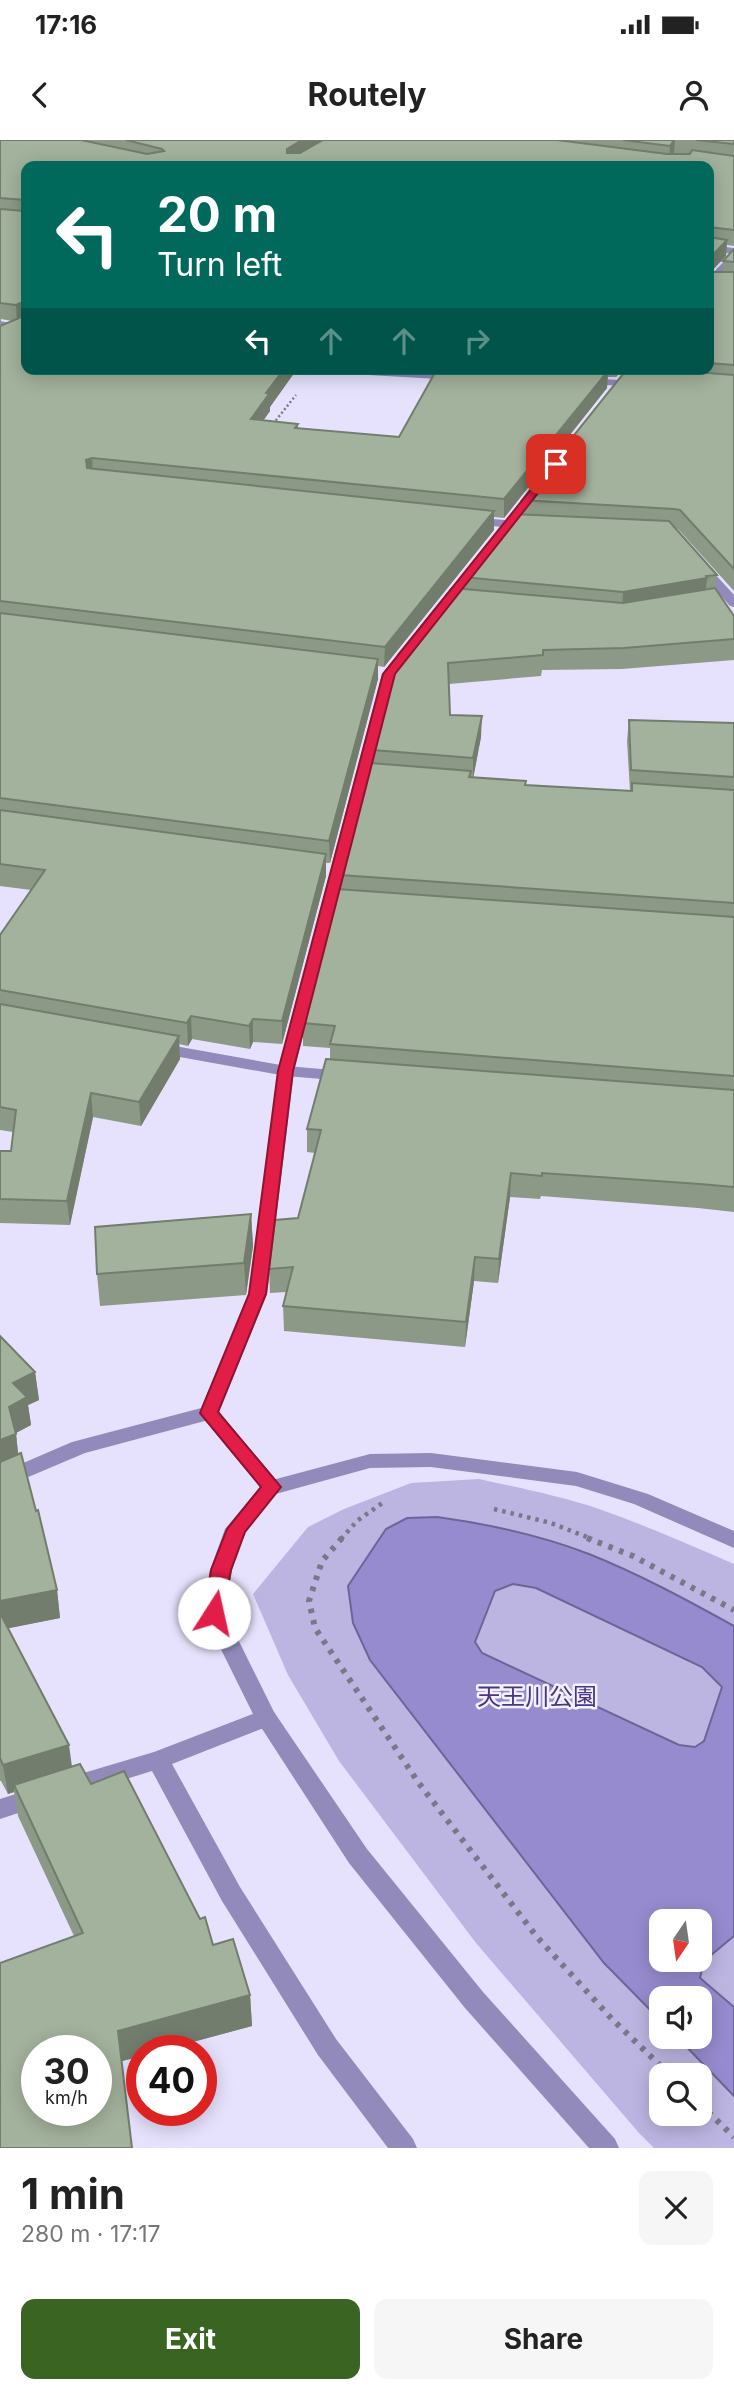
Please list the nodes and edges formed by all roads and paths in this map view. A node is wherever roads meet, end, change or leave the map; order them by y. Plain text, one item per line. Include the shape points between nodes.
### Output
1 (714, 249) edge
2 (734, 253) edge
3 (714, 276) edge
4 (714, 282) edge
5 (722, 283) edge
6 (0, 324) edge
7 (21, 326) edge
8 (21, 328) edge
9 (0, 338) edge
10 (311, 375) edge
11 (428, 375) edge
12 (626, 375) edge
13 (468, 377) edge
14 (637, 380) edge
15 (578, 381) edge
16 (621, 381) junction
17 (611, 394) edge
18 (267, 432) edge
19 (517, 514) edge
20 (453, 519) edge
21 (509, 525) junction
22 (536, 527) edge
23 (500, 536) edge
24 (689, 553) edge
25 (733, 600) edge
26 (415, 642) edge
27 (136, 1044) edge
28 (286, 1071) junction
29 (367, 1077) edge
30 (209, 1413) junction
31 (0, 1482) edge
32 (272, 1487) junction
33 (392, 1499) dead end
34 (487, 1508) dead end
35 (734, 1540) edge
36 (734, 1610) edge
37 (266, 1718) junction
38 (158, 1760) junction
39 (0, 1809) edge
40 (658, 2063) edge
41 (712, 2116) edge
42 (734, 2137) edge
43 (404, 2148) edge
44 (607, 2148) edge

1 - 2 street
2 - 3 street
4 - 5 street
6 - 7 street
8 - 9 street
10 - 18 path
11 - 13 street
12 - 16 street
14 - 16 street
15 - 16 street
16 - 17 street
19 - 21 street
20 - 21 street
21 - 22 street
21 - 23 street
24 - 25 street
26 - 28 street via 383,673 369,779 331,870 336,904
27 - 28 street
28 - 29 street
28 - 30 street via 258,1294
30 - 31 street via 79,1447
30 - 32 street
32 - 35 street via 370,1461 431,1460 577,1479 641,1499
32 - 37 street via 236,1529 221,1570 214,1613
33 - 40 path via 380,1502 357,1521 322,1561 309,1601 315,1628 418,1782 537,1937
34 - 36 path via 551,1524 634,1556
37 - 38 street
37 - 44 street via 358,1856 474,2000
38 - 39 street
38 - 43 street via 231,1894 327,2047
41 - 42 path

